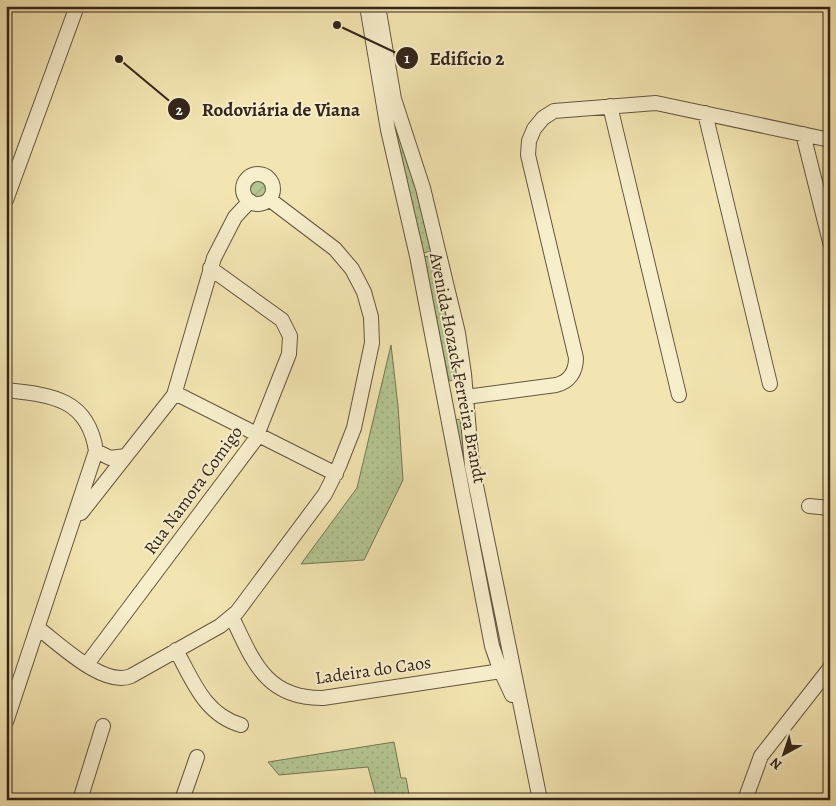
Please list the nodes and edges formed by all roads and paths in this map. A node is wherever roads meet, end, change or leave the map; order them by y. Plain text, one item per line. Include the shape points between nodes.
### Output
1 (77, 6) edge
2 (367, 6) edge
3 (378, 6) edge
4 (375, 57) junction
5 (388, 64) junction
6 (610, 106) junction
7 (705, 113) junction
8 (803, 134) junction
9 (830, 140) edge
10 (269, 199) junction
11 (6, 200) edge
12 (250, 201) junction
13 (830, 242) edge
14 (210, 268) junction
15 (770, 384) dead end
16 (6, 390) edge
17 (175, 393) junction
18 (679, 395) dead end
19 (466, 397) junction
20 (446, 401) junction
21 (257, 434) junction
22 (96, 451) junction
23 (126, 456) junction
24 (336, 474) junction
25 (809, 506) dead end
26 (830, 508) edge
27 (74, 522) junction
28 (232, 617) junction
29 (38, 628) junction
30 (176, 650) junction
31 (86, 664) junction
32 (830, 668) edge
33 (501, 671) junction
34 (9, 700) edge
35 (6, 722) edge
36 (241, 725) dead end
37 (103, 726) dead end
38 (526, 734) junction
39 (197, 757) dead end
40 (80, 800) edge
41 (182, 800) edge
42 (540, 800) edge
43 (745, 800) edge

1 - 11 street
2 - 4 street, Avenida Hozack Ferreira Brandt
3 - 5 street, Avenida Hozack Ferreira Brandt
4 - 5 street
4 - 20 street, Avenida Hozack Ferreira Brandt
5 - 19 street, Avenida Hozack Ferreira Brandt via 396,106 421,181 445,275 458,333
6 - 7 street via 656,103
6 - 18 street
6 - 19 street via 548,114 534,128 528,148 576,358 573,372 556,385
7 - 8 street
7 - 15 street
8 - 9 street
8 - 13 street
10 - 12 street via 259,204
10 - 12 street via 273,192 270,180 256,174 244,184 244,192
10 - 24 street via 335,249 352,269 368,304 371,356 354,428
12 - 14 street via 226,231
14 - 17 street
14 - 21 street, Rua Namora Comigo via 278,316 290,336 290,354
16 - 22 street via 44,394 69,404 88,424
17 - 21 street
17 - 23 street
19 - 20 street via 463,406 456,408
19 - 38 street, Avenida Hozack Ferreira Brandt via 475,480
20 - 33 street, Avenida Hozack Ferreira Brandt via 492,646
21 - 24 street
21 - 31 street, Rua Namora Comigo via 241,460
22 - 23 street via 110,458
22 - 27 street
23 - 27 street
24 - 28 street via 317,506
25 - 26 street
27 - 29 street
28 - 30 street
28 - 33 street, Ladeira do Caos via 253,662 265,677 289,693 306,698
29 - 31 street
29 - 34 street
30 - 31 street via 125,678 100,673
30 - 36 street via 207,705 220,716
32 - 43 street via 761,756
33 - 38 street, Avenida Hozack Ferreira Brandt
34 - 35 street
37 - 40 street
38 - 42 street, Avenida Hozack Ferreira Brandt
39 - 41 street

